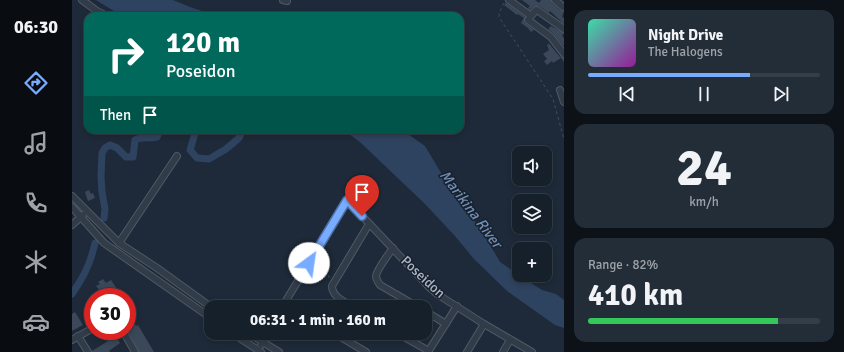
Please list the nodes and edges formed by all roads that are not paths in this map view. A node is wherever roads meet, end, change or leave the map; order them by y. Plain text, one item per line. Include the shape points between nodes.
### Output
1 (82, 0) edge
2 (509, 0) edge
3 (555, 0) edge
4 (563, 7) edge
5 (99, 12) edge
6 (529, 19) junction
7 (564, 29) edge
8 (564, 54) edge
9 (560, 90) dead end
10 (564, 102) edge
11 (177, 156) dead end
12 (355, 188) dead end
13 (72, 196) edge
14 (347, 200) junction
15 (72, 207) edge
16 (88, 212) junction
17 (82, 218) junction
18 (370, 224) junction
19 (72, 225) edge
20 (119, 243) junction
21 (393, 248) junction
22 (286, 300) edge
23 (341, 300) edge
24 (406, 300) edge
25 (204, 302) edge
26 (457, 306) junction
27 (204, 313) edge
28 (432, 315) edge
29 (446, 324) junction
30 (484, 324) junction
31 (84, 333) edge
32 (78, 336) junction
33 (72, 340) edge
34 (129, 340) edge
35 (243, 340) edge
36 (260, 340) edge
37 (346, 340) edge
38 (408, 340) edge
39 (510, 340) junction
40 (263, 342) junction
41 (260, 351) edge
42 (88, 352) edge
43 (136, 352) edge
44 (279, 352) edge
45 (366, 352) edge
46 (428, 352) edge
47 (467, 352) edge
48 (503, 352) edge
49 (532, 352) edge

1 - 5 street
2 - 6 street
3 - 4 street
6 - 7 street via 537,10
6 - 8 street via 551,37
9 - 10 street
11 - 20 street
12 - 14 street
13 - 16 street
14 - 18 street, Poseidon
14 - 22 street
15 - 17 street
16 - 17 street
16 - 20 street
17 - 19 street
17 - 27 street via 104,243
18 - 21 street, Poseidon
18 - 23 street via 332,286 333,293
20 - 25 street
21 - 24 street via 376,276 380,285
21 - 26 street, Poseidon via 429,287
26 - 29 street
26 - 30 street, Poseidon
28 - 29 street
29 - 46 street
30 - 39 street, Poseidon
30 - 47 street
31 - 32 street
32 - 33 street
32 - 42 street
34 - 43 street
35 - 41 street
36 - 40 street
37 - 45 street
38 - 46 street
39 - 48 street
39 - 49 street, Poseidon
40 - 41 street
40 - 44 street

